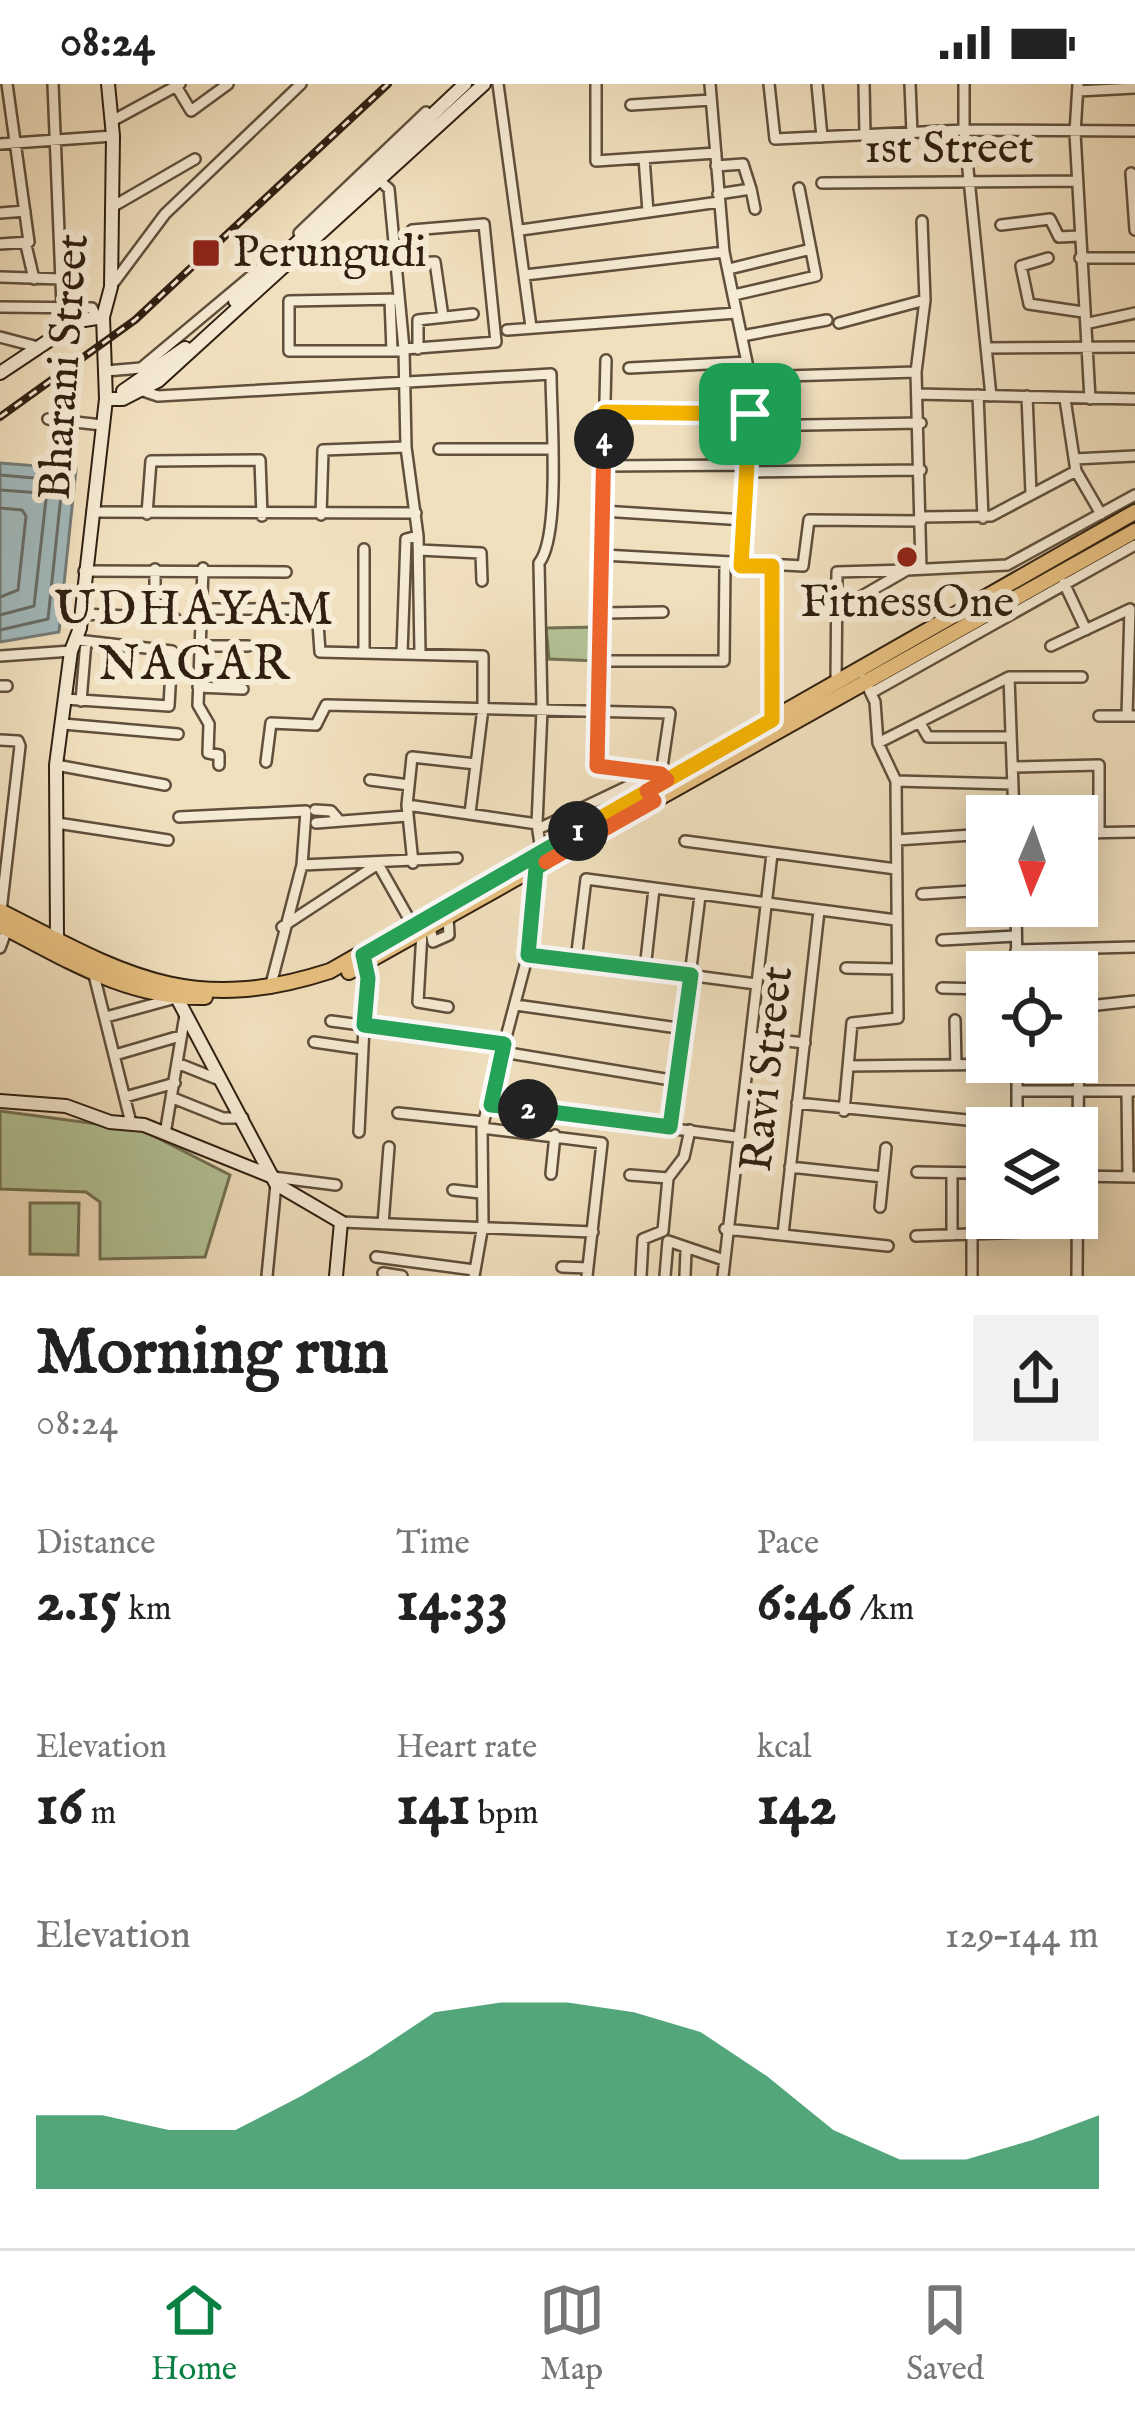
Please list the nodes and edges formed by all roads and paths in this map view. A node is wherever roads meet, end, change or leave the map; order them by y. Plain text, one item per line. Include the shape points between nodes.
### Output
1 (7, 84) edge
2 (53, 84) edge
3 (108, 84) edge
4 (228, 84) edge
5 (301, 84) edge
6 (461, 84) edge
7 (484, 84) edge
8 (498, 84) edge
9 (596, 84) edge
10 (710, 84) edge
11 (770, 84) edge
12 (817, 84) edge
13 (864, 84) edge
14 (910, 84) edge
15 (964, 84) edge
16 (178, 85) edge
17 (664, 87) dead end
18 (1078, 87) edge
19 (1135, 88) edge
20 (162, 89) edge
21 (711, 100) junction
22 (665, 103) junction
23 (631, 105) dead end
24 (112, 129) junction
25 (964, 130) junction
26 (1135, 131) edge
27 (912, 133) junction
28 (1075, 133) junction
29 (866, 135) junction
30 (822, 137) junction
31 (57, 140) junction
32 (16, 142) junction
33 (0, 144) edge
34 (716, 153) junction
35 (644, 158) junction
36 (195, 159) dead end
37 (716, 166) junction
38 (1131, 173) dead end
39 (376, 177) junction
40 (969, 180) junction
41 (1077, 181) junction
42 (822, 183) dead end
43 (799, 188) dead end
44 (751, 189) junction
45 (718, 198) junction
46 (339, 199) junction
47 (112, 207) junction
48 (755, 209) dead end
49 (25, 211) junction
50 (648, 212) junction
51 (0, 213) edge
52 (922, 220) dead end
53 (1001, 225) dead end
54 (521, 230) junction
55 (1135, 230) edge
56 (1079, 236) junction
57 (0, 244) edge
58 (26, 245) junction
59 (811, 249) junction
60 (724, 252) junction
61 (1048, 258) dead end
62 (1080, 258) junction
63 (1135, 258) edge
64 (414, 263) junction
65 (396, 264) junction
66 (729, 269) junction
67 (525, 275) junction
68 (0, 278) edge
69 (34, 279) junction
70 (62, 279) junction
71 (111, 286) junction
72 (734, 295) junction
73 (395, 298) junction
74 (926, 300) junction
75 (62, 306) junction
76 (0, 307) edge
77 (736, 313) junction
78 (1135, 313) edge
79 (473, 314) dead end
80 (442, 317) junction
81 (1086, 317) junction
82 (96, 318) junction
83 (531, 327) junction
84 (507, 330) dead end
85 (742, 336) junction
86 (0, 337) edge
87 (1135, 346) edge
88 (38, 347) junction
89 (987, 348) junction
90 (418, 349) junction
91 (404, 350) junction
92 (1089, 350) junction
93 (392, 351) junction
94 (606, 360) dead end
95 (747, 362) junction
96 (628, 368) dead end
97 (106, 371) junction
98 (916, 371) junction
99 (0, 377) edge
100 (750, 377) junction
101 (405, 381) junction
102 (143, 391) junction
103 (917, 394) junction
104 (978, 395) junction
105 (991, 396) junction
106 (1027, 396) junction
107 (106, 399) junction
108 (1065, 399) junction
109 (1090, 399) junction
110 (1135, 399) edge
111 (605, 412) junction
112 (48, 419) dead end
113 (750, 420) junction
114 (921, 423) junction
115 (102, 425) junction
116 (406, 447) junction
117 (439, 449) dead end
118 (550, 449) junction
119 (1135, 456) edge
120 (1075, 465) junction
121 (603, 466) junction
122 (748, 468) junction
123 (921, 470) junction
124 (1030, 494) junction
125 (1135, 495) edge
126 (602, 511) junction
127 (91, 512) junction
128 (1135, 512) edge
129 (416, 513) junction
130 (147, 514) junction
131 (1101, 514) junction
132 (321, 515) junction
133 (262, 516) junction
134 (982, 518) junction
135 (921, 519) junction
136 (745, 520) junction
137 (418, 536) junction
138 (1134, 539) edge
139 (364, 549) dead end
140 (419, 550) junction
141 (1066, 553) junction
142 (1099, 554) junction
143 (603, 555) junction
144 (725, 565) junction
145 (741, 566) junction
146 (772, 566) junction
147 (203, 568) junction
148 (155, 569) junction
149 (921, 569) junction
150 (1038, 569) junction
151 (908, 570) junction
152 (84, 571) junction
153 (286, 572) dead end
154 (1062, 579) junction
155 (482, 581) dead end
156 (155, 602) dead end
157 (1132, 608) edge
158 (202, 609) junction
159 (836, 611) junction
160 (663, 612) dead end
161 (604, 613) junction
162 (81, 614) junction
163 (176, 618) dead end
164 (1086, 630) junction
165 (78, 644) junction
166 (200, 646) junction
167 (248, 646) dead end
168 (1051, 646) dead end
169 (1132, 651) edge
170 (364, 652) junction
171 (402, 653) junction
172 (420, 653) junction
173 (0, 656) edge
174 (602, 661) junction
175 (1009, 677) junction
176 (1082, 677) dead end
177 (836, 682) junction
178 (867, 686) junction
179 (198, 687) junction
180 (243, 688) dead end
181 (65, 699) junction
182 (81, 700) junction
183 (484, 709) junction
184 (542, 710) junction
185 (597, 711) junction
186 (1099, 716) dead end
187 (1131, 716) edge
188 (772, 720) junction
189 (920, 723) junction
190 (63, 724) junction
191 (178, 734) dead end
192 (1010, 737) junction
193 (0, 740) edge
194 (878, 743) junction
195 (266, 762) dead end
196 (476, 764) junction
197 (56, 765) junction
198 (219, 765) dead end
199 (1012, 767) junction
200 (370, 780) dead end
201 (896, 781) junction
202 (656, 784) junction
203 (1012, 784) junction
204 (165, 785) dead end
205 (409, 785) junction
206 (1013, 795) edge
207 (315, 810) dead end
208 (407, 810) junction
209 (470, 813) junction
210 (179, 817) dead end
211 (338, 819) junction
212 (57, 823) junction
213 (316, 824) dead end
214 (537, 826) junction
215 (1135, 832) edge
216 (1100, 833) joint
217 (966, 835) edge
218 (168, 840) dead end
219 (896, 840) junction
220 (685, 841) dead end
221 (772, 854) junction
222 (5, 855) edge
223 (457, 858) dead end
224 (539, 860) junction
225 (413, 863) junction
226 (378, 864) junction
227 (302, 866) junction
228 (896, 869) junction
229 (654, 890) junction
230 (966, 891) edge
231 (922, 894) dead end
232 (700, 896) junction
233 (765, 906) junction
234 (0, 911) edge
235 (819, 911) junction
236 (896, 920) junction
237 (3, 927) edge
238 (282, 927) junction
239 (1016, 927) edge
240 (425, 932) junction
241 (1016, 936) junction
242 (57, 940) junction
243 (942, 940) dead end
244 (1135, 947) edge
245 (0, 948) edge
246 (1016, 950) joint
247 (528, 955) junction
248 (365, 959) junction
249 (576, 960) junction
250 (846, 968) dead end
251 (645, 969) junction
252 (897, 969) junction
253 (94, 974) junction
254 (691, 975) junction
255 (756, 984) junction
256 (270, 988) junction
257 (942, 988) dead end
258 (966, 989) edge
259 (1135, 1001) edge
260 (182, 1003) junction
261 (516, 1005) junction
262 (448, 1007) dead end
263 (106, 1018) junction
264 (331, 1021) dead end
265 (955, 1021) dead end
266 (364, 1025) junction
267 (685, 1029) junction
268 (179, 1036) junction
269 (751, 1036) junction
270 (314, 1042) dead end
271 (805, 1043) junction
272 (503, 1048) junction
273 (362, 1049) junction
274 (115, 1055) junction
275 (177, 1063) junction
276 (956, 1065) junction
277 (966, 1065) edge
278 (848, 1066) junction
279 (677, 1081) junction
280 (225, 1082) junction
281 (1018, 1083) edge
282 (175, 1084) junction
283 (1018, 1091) junction
284 (1079, 1091) junction
285 (1131, 1091) edge
286 (125, 1097) junction
287 (172, 1098) junction
288 (0, 1101) edge
289 (797, 1103) junction
290 (1018, 1107) edge
291 (1079, 1107) edge
292 (844, 1111) junction
293 (398, 1113) dead end
294 (486, 1117) junction
295 (243, 1118) junction
296 (966, 1122) edge
297 (131, 1124) junction
298 (670, 1127) junction
299 (690, 1130) junction
300 (359, 1132) dead end
301 (165, 1134) junction
302 (555, 1135) junction
303 (736, 1137) junction
304 (389, 1147) dead end
305 (886, 1148) dead end
306 (790, 1167) junction
307 (917, 1172) dead end
308 (952, 1172) junction
309 (966, 1172) edge
310 (551, 1174) dead end
311 (630, 1174) dead end
312 (1098, 1176) edge
313 (883, 1177) junction
314 (1132, 1177) edge
315 (668, 1178) junction
316 (275, 1180) junction
317 (336, 1185) dead end
318 (453, 1190) dead end
319 (480, 1193) junction
320 (880, 1207) dead end
321 (341, 1222) junction
322 (383, 1224) junction
323 (483, 1225) junction
324 (725, 1229) junction
325 (593, 1232) junction
326 (783, 1234) junction
327 (966, 1234) edge
328 (952, 1235) junction
329 (916, 1237) dead end
330 (972, 1239) edge
331 (1078, 1239) edge
332 (888, 1246) dead end
333 (686, 1251) junction
334 (376, 1257) dead end
335 (724, 1260) junction
336 (562, 1267) dead end
337 (588, 1272) edge
338 (383, 1273) edge
339 (477, 1274) edge
340 (268, 1276) edge
341 (336, 1276) edge
342 (402, 1276) edge
343 (641, 1276) edge
344 (665, 1276) edge
345 (686, 1276) edge
346 (723, 1276) edge
347 (972, 1276) edge
348 (1077, 1276) edge

1 - 32 street
2 - 31 street
3 - 24 street, Bharani Street
4 - 16 street via 191,111
5 - 71 street via 165,214
6 - 39 street
6 - 46 street
7 - 39 street
8 - 54 street
9 - 35 street via 596,161
10 - 21 street
11 - 30 street via 773,139
12 - 30 street
13 - 29 street
14 - 27 street
15 - 25 street
16 - 20 street
17 - 22 street
18 - 19 street
18 - 28 street
20 - 24 street
21 - 22 street
21 - 34 street
22 - 23 street
24 - 31 street
24 - 47 street, Bharani Street
25 - 27 street
25 - 28 street
25 - 40 street
26 - 28 street
27 - 29 street
28 - 41 street
29 - 30 street
31 - 32 street
31 - 70 street
32 - 33 street
32 - 49 street
34 - 35 street
34 - 37 street
35 - 50 street
36 - 47 street
37 - 44 street via 743,164
37 - 45 street
38 - 55 street
39 - 46 street
39 - 65 street via 389,189
39 - 102 street
40 - 41 street, 1st Street
40 - 42 street, 1st Street
40 - 89 street
41 - 56 street
43 - 59 street
44 - 45 street
44 - 48 street
45 - 50 street
45 - 60 street
46 - 97 street via 141,368
46 - 107 street via 184,348
47 - 71 street, Bharani Street
49 - 51 street
49 - 58 street
50 - 54 street
52 - 74 street
53 - 56 street via 1050,219 1059,237
54 - 67 street
56 - 62 street
57 - 58 street
58 - 69 street
59 - 66 street
59 - 72 street via 816,276
60 - 66 street
60 - 67 street
61 - 81 street via 1022,265 1029,304
62 - 63 street
62 - 81 street
64 - 65 street
64 - 80 street via 436,262
64 - 90 street via 412,230 483,223 496,342
65 - 73 street
66 - 72 street
67 - 83 street
68 - 69 street
69 - 70 street
70 - 75 street
71 - 82 street, Bharani Street
72 - 77 street
73 - 91 street
73 - 93 street
73 - 93 street via 290,302 288,328 292,353
74 - 85 street
74 - 98 street
75 - 76 street
75 - 82 street via 92,308
77 - 83 street
77 - 85 street
78 - 81 street
79 - 80 street
80 - 90 street via 417,321
81 - 92 street
82 - 88 street
82 - 97 street, Bharani Street
82 - 99 street
83 - 84 street
85 - 95 street
86 - 88 street
87 - 92 street
88 - 99 street
89 - 92 street
89 - 105 street
90 - 91 street
91 - 93 street
91 - 101 street
92 - 109 street
94 - 111 street
95 - 96 street
95 - 100 street
97 - 107 street, Bharani Street
98 - 100 street
98 - 103 street
100 - 113 street
101 - 102 street
101 - 116 street
101 - 118 street via 551,374
102 - 107 street
103 - 104 street
103 - 114 street
104 - 105 street
104 - 134 street
105 - 106 street
106 - 108 street
106 - 124 street
107 - 115 street, Bharani Street
108 - 109 street
108 - 120 street
109 - 110 street
111 - 113 street
111 - 121 street
112 - 115 street
113 - 114 street
113 - 122 street
114 - 123 street
115 - 127 street, Bharani Street
116 - 129 street
116 - 132 street via 323,450
117 - 118 street
118 - 184 street via 550,513 539,563
119 - 120 street
120 - 124 street
120 - 131 street
121 - 122 street
121 - 126 street
122 - 123 street
122 - 136 street
123 - 135 street
124 - 134 street
125 - 131 street
126 - 136 street
126 - 143 street
127 - 130 street
127 - 152 street, Bharani Street
128 - 141 main road
129 - 132 street
129 - 137 street
130 - 133 street
130 - 133 street via 151,461 260,460
131 - 150 street
132 - 133 street
134 - 135 street
135 - 146 street via 809,520 805,565
135 - 149 street
136 - 145 street
137 - 140 street
137 - 171 street via 406,539
138 - 142 main road
139 - 170 street
140 - 155 street via 481,553
140 - 172 street
141 - 142 main road
141 - 150 main road
142 - 154 main road
143 - 144 street
143 - 161 street
144 - 145 street
144 - 174 street via 724,661
145 - 146 street
146 - 188 street
147 - 148 street
147 - 153 street
147 - 158 street
148 - 152 street
148 - 156 street
149 - 150 street
149 - 151 street
150 - 154 main road
150 - 177 main road
150 - 178 main road
151 - 159 street
151 - 159 street via 838,571
152 - 162 street, Bharani Street
154 - 164 street
154 - 178 street
157 - 164 street
157 - 169 street
158 - 166 street
158 - 170 street via 317,608 320,652
159 - 177 street
160 - 161 street
161 - 174 street
162 - 163 street
162 - 165 street, Bharani Street
164 - 168 street
165 - 173 street
165 - 181 street, Bharani Street
165 - 182 street
165 - 182 street via 172,651 169,706
166 - 167 street
166 - 179 street
169 - 187 street
170 - 171 street
171 - 172 street
172 - 183 street via 483,656
174 - 185 street
175 - 176 street
175 - 189 street
175 - 192 street
177 - 188 main road
178 - 194 street
178 - 202 main road
179 - 180 street
179 - 198 street via 208,753 219,755
181 - 182 street
181 - 190 street, Bharani Street
183 - 184 street
183 - 195 street via 326,705 316,725 272,722
183 - 196 street
184 - 185 street
184 - 214 street
185 - 202 street via 597,766
185 - 202 street via 670,713
186 - 187 street
188 - 202 main road
189 - 192 street via 928,737
189 - 194 street
190 - 191 street
190 - 197 street, Bharani Street
192 - 199 street
193 - 222 street via 20,746
194 - 201 street
196 - 205 street via 412,757
196 - 209 street
197 - 204 street
197 - 212 street, Bharani Street
199 - 203 street
199 - 216 street via 1099,765
200 - 205 street
201 - 203 street
201 - 219 street
202 - 214 street
202 - 224 main road
203 - 206 street
205 - 208 street
207 - 211 street
208 - 209 street
208 - 211 street
208 - 225 street
209 - 214 street
210 - 227 street via 306,811
211 - 213 street
212 - 218 street
212 - 242 street, Bharani Street
214 - 224 street
215 - 216 street
217 - 219 street
219 - 228 street
220 - 221 street
221 - 228 street
221 - 233 street
222 - 234 street
223 - 225 street
224 - 240 main road
224 - 240 main road
224 - 247 street
225 - 226 street
226 - 227 street
226 - 238 street
226 - 240 street
227 - 238 street
228 - 236 street
229 - 232 street
229 - 249 street via 586,879
229 - 251 street
230 - 231 street
232 - 233 street
232 - 254 street
233 - 235 street
233 - 255 street
234 - 242 main road
235 - 236 street
235 - 271 street, Ravi Street
236 - 252 street
237 - 245 street
237 - 253 main road
238 - 256 street
239 - 241 street
240 - 248 main road
240 - 262 street via 419,1005
241 - 243 street
241 - 246 street
242 - 256 main road via 96,964 174,986
244 - 246 street
247 - 249 street
247 - 261 street
248 - 256 main road
248 - 260 main road via 266,997
248 - 266 street
249 - 251 street
250 - 252 street
251 - 254 street
252 - 278 street via 896,1021 852,1022
253 - 260 main road
253 - 263 street
254 - 255 street
254 - 267 street
255 - 269 street
257 - 258 street
259 - 284 street via 1081,1004
260 - 263 street
260 - 268 street
260 - 280 street
261 - 267 street
261 - 272 street
263 - 274 street
264 - 266 street
265 - 276 street
266 - 272 street
266 - 273 street
267 - 279 street
268 - 274 street
268 - 275 street
269 - 271 street
269 - 303 street
270 - 273 street
271 - 289 street, Ravi Street
272 - 279 street
272 - 294 street
273 - 300 street
274 - 286 street
275 - 280 street
275 - 282 street
276 - 277 street
276 - 278 street
278 - 292 street
279 - 298 street
280 - 295 street
281 - 283 street
282 - 286 street
282 - 287 street
283 - 284 street
283 - 290 street
284 - 285 street
284 - 291 street
285 - 314 street
286 - 297 street
287 - 295 street
287 - 301 street
288 - 297 street via 66,1106
289 - 292 street
289 - 306 street, Ravi Street
292 - 296 street
293 - 294 street
294 - 298 street
294 - 302 street
294 - 319 street
295 - 316 street
297 - 301 street
298 - 299 street
299 - 303 street
299 - 315 street
301 - 316 street
302 - 310 street
302 - 325 street via 600,1141
303 - 324 street
304 - 322 street
305 - 313 street
306 - 313 street
306 - 326 street, Ravi Street
307 - 308 street
308 - 309 street
308 - 328 street
311 - 315 street
312 - 314 street
313 - 320 street
315 - 343 street via 664,1231 643,1239
316 - 317 street
316 - 321 street
316 - 340 street
318 - 319 street
319 - 323 street
321 - 322 street
321 - 341 street
322 - 323 street
323 - 325 street
323 - 339 street
324 - 326 street
324 - 335 street
325 - 337 street
326 - 332 street
327 - 328 street
328 - 329 street
330 - 347 street
331 - 348 street
333 - 335 street
333 - 344 street via 685,1243 666,1241
333 - 345 street
334 - 339 street
335 - 346 street
336 - 337 street
338 - 342 street

